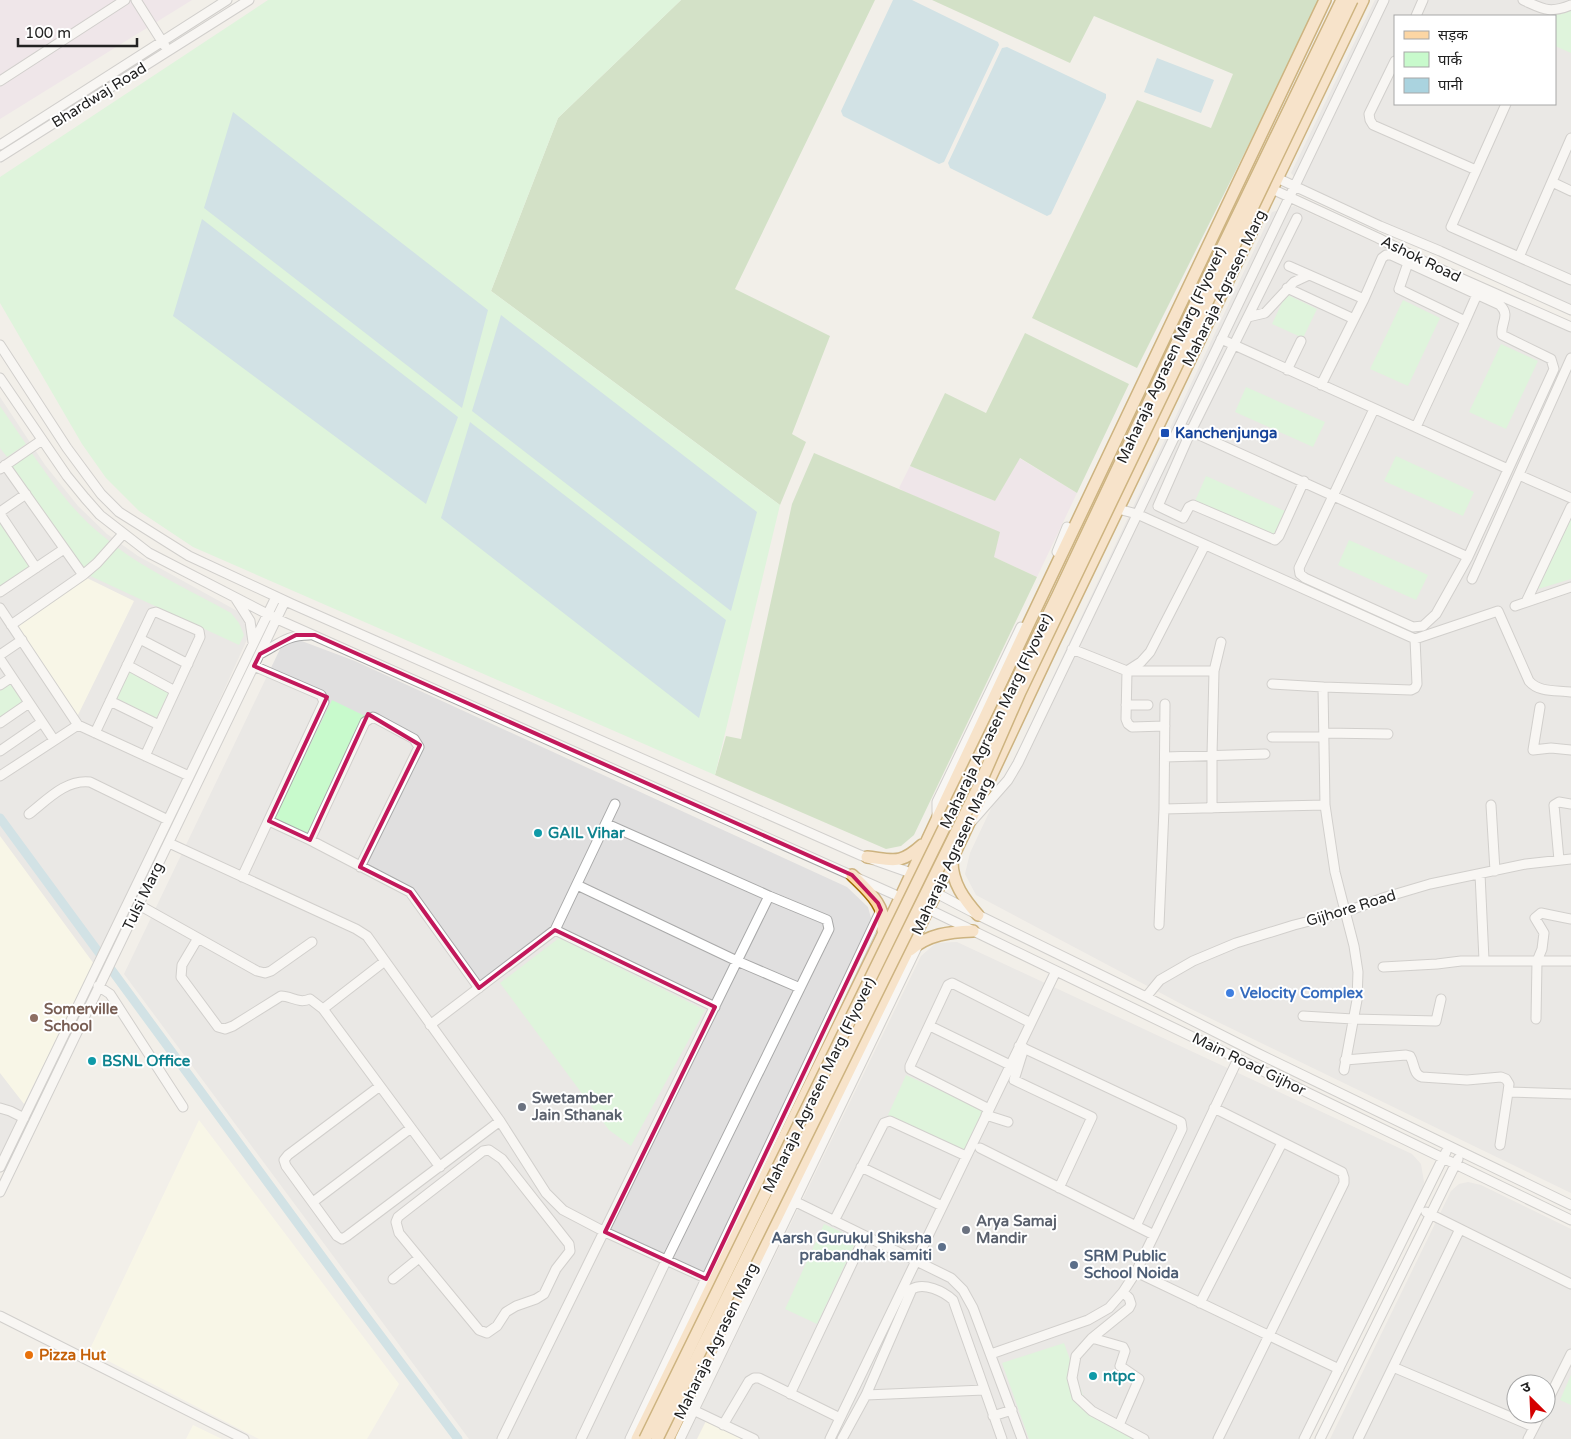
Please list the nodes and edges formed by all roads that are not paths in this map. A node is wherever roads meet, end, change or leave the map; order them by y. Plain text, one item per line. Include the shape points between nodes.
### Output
1 (126, 0) edge
2 (136, 0) edge
3 (227, 0) edge
4 (248, 0) edge
5 (1342, 0) edge
6 (1352, 0) edge
7 (1363, 0) edge
8 (1384, 0) edge
9 (1423, 0) edge
10 (1523, 0) edge
11 (1324, 1) edge
12 (1571, 5) edge
13 (1546, 14) edge
14 (1416, 15) edge
15 (1354, 18) junction
16 (162, 42) junction
17 (168, 51) junction
18 (1394, 64) edge
19 (0, 81) edge
20 (1506, 105) edge
21 (1571, 138) edge
22 (0, 145) edge
23 (0, 157) edge
24 (1476, 170) junction
25 (1277, 178) junction
26 (1552, 182) junction
27 (1294, 187) junction
28 (1272, 189) junction
29 (1571, 191) edge
30 (1289, 197) junction
31 (1297, 218) dead end
32 (1519, 257) junction
33 (1408, 263) junction
34 (1289, 266) dead end
35 (1309, 275) junction
36 (1571, 280) edge
37 (1287, 288) junction
38 (1479, 291) junction
39 (1364, 299) junction
40 (1571, 310) edge
41 (1248, 317) junction
42 (1354, 320) junction
43 (1464, 324) junction
44 (1571, 327) edge
45 (1221, 339) junction
46 (1301, 341) dead end
47 (0, 344) edge
48 (1234, 346) junction
49 (1571, 358) edge
50 (1287, 370) junction
51 (0, 378) edge
52 (1321, 385) junction
53 (1133, 408) junction
54 (1374, 409) junction
55 (1160, 422) junction
56 (1179, 426) junction
57 (1416, 427) junction
58 (1191, 431) junction
59 (42, 440) junction
60 (3, 467) edge
61 (1508, 469) junction
62 (1519, 474) junction
63 (1304, 481) junction
64 (26, 494) junction
65 (1334, 495) junction
66 (1571, 498) edge
67 (1571, 507) edge
68 (1078, 509) dead end
69 (1118, 509) junction
70 (0, 513) edge
71 (1137, 514) junction
72 (1067, 527) dead end
73 (123, 534) junction
74 (1205, 545) junction
75 (64, 549) junction
76 (1468, 557) junction
77 (36, 568) junction
78 (83, 575) junction
79 (1472, 579) dead end
80 (1571, 587) edge
81 (0, 592) edge
82 (276, 597) junction
83 (236, 598) junction
84 (285, 601) junction
85 (1526, 602) junction
86 (1515, 606) dead end
87 (0, 608) edge
88 (268, 614) junction
89 (277, 619) junction
90 (11, 625) junction
91 (1028, 625) junction
92 (315, 635) junction
93 (140, 639) junction
94 (1055, 639) junction
95 (1415, 639) junction
96 (22, 640) junction
97 (1221, 642) dead end
98 (253, 644) junction
99 (1072, 649) junction
100 (260, 654) junction
101 (0, 657) edge
102 (188, 664) junction
103 (127, 665) junction
104 (254, 666) junction
105 (1214, 670) junction
106 (1127, 671) junction
107 (12, 677) junction
108 (1272, 684) dead end
109 (0, 685) edge
110 (1322, 687) junction
111 (175, 691) junction
112 (1571, 692) edge
113 (110, 701) junction
114 (29, 703) junction
115 (1165, 704) dead end
116 (1126, 705) junction
117 (1148, 705) dead end
118 (1540, 707) dead end
119 (0, 722) edge
120 (42, 722) junction
121 (78, 725) junction
122 (159, 725) junction
123 (1165, 726) junction
124 (95, 733) junction
125 (1388, 734) dead end
126 (1324, 735) junction
127 (1272, 737) dead end
128 (0, 738) edge
129 (54, 740) junction
130 (3, 749) edge
131 (1571, 750) edge
132 (1265, 754) dead end
133 (1212, 755) junction
134 (145, 756) junction
135 (1165, 757) junction
136 (0, 776) edge
137 (189, 776) junction
138 (615, 804) dead end
139 (1571, 804) edge
140 (1325, 805) junction
141 (1491, 805) dead end
142 (1212, 808) junction
143 (1164, 809) junction
144 (29, 814) dead end
145 (168, 820) junction
146 (937, 820) junction
147 (269, 821) junction
148 (606, 824) junction
149 (966, 828) junction
150 (928, 838) junction
151 (310, 840) junction
152 (169, 843) junction
153 (867, 858) junction
154 (1571, 859) edge
155 (952, 860) junction
156 (1559, 860) junction
157 (360, 867) junction
158 (1495, 871) junction
159 (912, 873) junction
160 (1480, 874) junction
161 (852, 875) junction
162 (242, 877) junction
163 (577, 885) junction
164 (936, 893) junction
165 (769, 896) junction
166 (900, 898) junction
167 (138, 905) junction
168 (881, 910) junction
169 (928, 910) junction
170 (1345, 912) junction
171 (978, 915) junction
172 (1571, 919) edge
173 (1160, 925) dead end
174 (555, 930) junction
175 (973, 931) junction
176 (198, 938) junction
177 (881, 939) junction
178 (312, 942) dead end
179 (919, 942) junction
180 (906, 953) junction
181 (1484, 960) junction
182 (385, 961) junction
183 (737, 961) junction
184 (1537, 961) junction
185 (1571, 961) edge
186 (1383, 967) dead end
187 (1056, 971) junction
188 (100, 983) junction
189 (479, 988) junction
190 (800, 988) junction
191 (1146, 997) junction
192 (1441, 999) dead end
193 (714, 1007) junction
194 (323, 1009) junction
195 (1303, 1016) dead end
196 (1536, 1019) dead end
197 (1353, 1020) junction
198 (1031, 1023) junction
199 (430, 1025) junction
200 (930, 1026) junction
201 (1022, 1047) junction
202 (1238, 1059) junction
203 (1010, 1065) junction
204 (814, 1078) junction
205 (380, 1086) junction
206 (839, 1089) junction
207 (1508, 1092) junction
208 (1571, 1094) edge
209 (183, 1107) dead end
210 (0, 1108) edge
211 (1214, 1108) junction
212 (987, 1112) junction
213 (24, 1118) junction
214 (500, 1121) junction
215 (1008, 1122) dead end
216 (411, 1128) junction
217 (1282, 1143) junction
218 (1449, 1146) junction
219 (1500, 1146) dead end
220 (980, 1148) dead end
221 (1462, 1153) junction
222 (966, 1156) junction
223 (1443, 1158) junction
224 (1455, 1164) junction
225 (0, 1167) edge
226 (440, 1167) junction
227 (861, 1167) junction
228 (1059, 1188) junction
229 (0, 1192) edge
230 (547, 1194) junction
231 (790, 1199) junction
232 (313, 1202) junction
233 (536, 1204) junction
234 (1571, 1205) edge
235 (942, 1206) junction
236 (1420, 1208) junction
237 (1430, 1214) junction
238 (1571, 1220) edge
239 (834, 1221) junction
240 (1136, 1226) junction
241 (1460, 1229) junction
242 (605, 1232) junction
243 (1154, 1235) junction
244 (865, 1236) junction
245 (419, 1258) junction
246 (666, 1260) junction
247 (915, 1261) junction
248 (1136, 1272) junction
249 (393, 1279) dead end
250 (710, 1280) junction
251 (1571, 1284) edge
252 (1123, 1292) junction
253 (1200, 1303) junction
254 (0, 1316) edge
255 (1269, 1336) junction
256 (1092, 1338) junction
257 (685, 1341) junction
258 (710, 1353) junction
259 (991, 1354) junction
260 (1571, 1354) edge
261 (1393, 1367) junction
262 (1339, 1369) junction
263 (1556, 1384) edge
264 (984, 1390) junction
265 (790, 1394) junction
266 (866, 1395) junction
267 (689, 1408) junction
268 (1012, 1410) junction
269 (994, 1416) junction
270 (840, 1418) junction
271 (723, 1424) junction
272 (1536, 1424) edge
273 (1118, 1426) junction
274 (1534, 1427) junction
275 (244, 1439) edge
276 (502, 1439) edge
277 (581, 1439) edge
278 (630, 1439) edge
279 (637, 1439) edge
280 (646, 1439) edge
281 (657, 1439) edge
282 (668, 1439) edge
283 (680, 1439) edge
284 (754, 1439) edge
285 (830, 1439) edge
286 (842, 1439) edge
287 (1002, 1439) edge
288 (1022, 1439) edge
289 (1144, 1439) edge
290 (1218, 1439) edge
291 (1304, 1439) edge
292 (1320, 1439) edge
293 (1358, 1439) edge
294 (1528, 1439) edge

1 - 19 street
2 - 16 street
3 - 16 street, Bhardwaj Road
4 - 17 street, Bhardwaj Road
5 - 280 main road, Maharaja Agrasen Marg (Flyover), bridge via 1058,595
6 - 281 main road, Maharaja Agrasen Marg (Flyover), bridge via 1020,692 980,786
7 - 15 main road, Maharaja Agrasen Marg
8 - 27 street
9 - 14 street
10 - 13 street
11 - 15 main road
11 - 53 main road, Maharaja Agrasen Marg
11 - 68 street
12 - 13 street
15 - 25 main road, Maharaja Agrasen Marg
16 - 17 street
16 - 22 street, Bhardwaj Road
17 - 23 street, Bhardwaj Road
18 - 24 street via 1370,114 1373,125
20 - 24 street
21 - 26 street
24 - 32 street via 1451,227
25 - 27 street, Ashok Road
25 - 28 main road, Maharaja Agrasen Marg
26 - 29 street
26 - 32 street
27 - 30 street
27 - 40 street, Ashok Road
28 - 30 street, Ashok Road
28 - 55 main road, Maharaja Agrasen Marg
30 - 38 street, Ashok Road via 1378,238
30 - 45 street
31 - 41 street
32 - 36 street
33 - 38 street
33 - 39 street via 1391,255 1382,258
33 - 43 street via 1399,289 1463,320
34 - 35 street
35 - 37 street
35 - 39 street
37 - 41 street via 1265,313
37 - 42 street
38 - 43 street
38 - 44 street, Ashok Road
38 - 61 street via 1504,308 1506,318 1501,330 1505,338 1551,360 1554,368
39 - 42 street
41 - 48 street
42 - 52 street
43 - 57 street
45 - 48 street
45 - 56 street
46 - 50 street
47 - 82 street via 67,448 100,494 119,512 189,556
48 - 50 street
48 - 58 street
49 - 62 street
50 - 52 street
51 - 59 street
52 - 54 street
53 - 55 main road
53 - 91 main road, Maharaja Agrasen Marg
54 - 57 street
54 - 65 street
55 - 69 main road, Maharaja Agrasen Marg
56 - 58 street
56 - 71 street
57 - 61 street
58 - 63 street
58 - 63 street via 1159,508 1183,518 1193,505 1275,540
59 - 60 street
59 - 73 street via 84,498
60 - 64 street
61 - 76 street
62 - 66 street
62 - 79 street
63 - 65 street
64 - 70 street
64 - 75 street
65 - 76 street
65 - 76 street via 1299,568 1304,578 1413,627 1423,626 1436,614
67 - 85 street
69 - 71 street
69 - 94 main road, Maharaja Agrasen Marg
70 - 77 street
71 - 74 street
71 - 99 street
72 - 146 street via 937,802
73 - 78 street
73 - 83 street via 149,553
74 - 95 street
74 - 106 street via 1150,652
75 - 77 street
75 - 78 street
77 - 81 street
78 - 90 street
80 - 85 street
82 - 84 street
82 - 88 street, Tulsi Marg
83 - 88 street
83 - 98 street via 250,621
84 - 89 street, Tulsi Marg
84 - 153 street
85 - 86 street
87 - 90 street
88 - 89 street
88 - 98 street, Tulsi Marg
89 - 92 street
89 - 100 street, Tulsi Marg
90 - 96 street
91 - 94 main road
91 - 146 main road, Maharaja Agrasen Marg
92 - 100 street via 296,635
92 - 161 street
93 - 102 street
93 - 102 street via 152,612 199,631 200,637
93 - 103 street
94 - 149 main road, Maharaja Agrasen Marg
95 - 110 street via 1416,688
95 - 112 street via 1498,611 1533,686
96 - 101 street
96 - 121 street
97 - 105 street
98 - 137 street, Tulsi Marg
99 - 106 street
99 - 149 street via 1008,780
100 - 104 street, Tulsi Marg
101 - 107 street
102 - 111 street
103 - 111 street
103 - 113 street
104 - 147 street via 321,695 324,702
104 - 152 street, Tulsi Marg
105 - 106 street
105 - 133 street
106 - 116 street
107 - 109 street
107 - 114 street
108 - 110 street
110 - 126 street
111 - 122 street
113 - 122 street
113 - 124 street
114 - 119 street
114 - 120 street
115 - 123 street
116 - 117 street
116 - 123 street via 1128,724
118 - 131 street via 1533,750
120 - 129 street
120 - 130 street
121 - 124 street
121 - 129 street
122 - 134 street
123 - 135 street
124 - 134 street
125 - 126 street
126 - 127 street
126 - 140 street
128 - 130 street
129 - 136 street
132 - 133 street
133 - 135 street
133 - 142 street
134 - 137 street
135 - 143 street
137 - 145 street, Tulsi Marg
138 - 148 street
139 - 156 street via 1559,802 1554,805
140 - 142 street
140 - 170 street
141 - 158 street
142 - 143 street
143 - 173 street
144 - 145 street via 65,787 81,781 90,782
145 - 213 street, Tulsi Marg
146 - 150 main road, Maharaja Agrasen Marg
147 - 151 street
147 - 162 street
148 - 163 street
148 - 165 street
149 - 155 main road, Maharaja Agrasen Marg
150 - 153 main road via 905,858 896,861
150 - 159 main road, Maharaja Agrasen Marg
151 - 157 street
151 - 157 street via 365,722 377,719 414,740 419,747
152 - 162 street
152 - 167 street, Tulsi Marg
153 - 159 street
154 - 156 street, Gijhore Road
155 - 164 main road, Maharaja Agrasen Marg
155 - 171 main road via 957,886
156 - 158 street, Gijhore Road
157 - 189 street via 410,892
158 - 160 street, Gijhore Road
159 - 166 main road, Maharaja Agrasen Marg
160 - 170 street, Gijhore Road via 1430,884
160 - 181 street
161 - 166 street
161 - 168 main road
162 - 182 street via 356,929 367,936
163 - 174 street
163 - 183 street
164 - 169 main road, Maharaja Agrasen Marg
164 - 171 street, Main Road Gijhor
165 - 183 street
165 - 190 street via 827,920 829,925
166 - 177 main road, Maharaja Agrasen Marg
167 - 176 street
167 - 188 street, Tulsi Marg
168 - 177 main road via 884,919
168 - 250 street
169 - 175 street, Main Road Gijhor
169 - 180 main road, Maharaja Agrasen Marg
170 - 191 street, Gijhore Road via 1236,942 1210,953 1160,980
170 - 197 street via 1358,972
171 - 191 street, Main Road Gijhor
172 - 184 street via 1541,913 1535,918 1544,932
174 - 189 street
174 - 193 street
175 - 179 main road via 947,932
175 - 187 street, Main Road Gijhor
176 - 178 street via 265,973
176 - 194 street via 182,965 181,977 218,1027 232,1026 281,996 298,1002 310,999
177 - 204 main road, Maharaja Agrasen Marg
179 - 180 main road
179 - 231 street
180 - 206 main road, Maharaja Agrasen Marg
181 - 184 street
181 - 186 street
182 - 194 street
182 - 199 street
183 - 190 street
183 - 193 street
184 - 185 street
184 - 196 street
187 - 198 street
187 - 202 street, Main Road Gijhor
188 - 209 street
188 - 229 street, Tulsi Marg
189 - 199 street
190 - 246 street
191 - 218 street, Main Road Gijhor
192 - 197 street via 1436,1021
193 - 242 street
194 - 205 street
195 - 197 street
197 - 207 street via 1345,1065 1406,1055 1410,1056 1418,1076 1467,1080 1501,1077 1506,1079
198 - 200 street via 952,983 948,985
198 - 201 street
199 - 214 street
200 - 203 street
200 - 212 street via 910,1069
201 - 203 street
201 - 228 street via 1014,1080 1092,1117
201 - 240 street via 1180,1122 1182,1129
202 - 211 street
202 - 223 street, Main Road Gijhor
203 - 212 street
204 - 206 main road
204 - 250 main road, Maharaja Agrasen Marg
205 - 216 street
205 - 232 street via 284,1160
206 - 231 main road, Maharaja Agrasen Marg
207 - 208 street
207 - 219 street
210 - 213 street
211 - 217 street
211 - 243 street
212 - 215 street
212 - 222 street
213 - 225 street, Tulsi Marg
214 - 226 street
214 - 230 street
216 - 226 street
216 - 232 street
217 - 253 street
217 - 255 street via 1342,1172 1344,1183
218 - 221 street, Main Road Gijhor
218 - 223 street
220 - 228 street
221 - 224 street
221 - 234 street, Main Road Gijhor
222 - 227 street via 886,1121
222 - 235 street
223 - 224 street, Main Road Gijhor
223 - 236 street
224 - 237 street
224 - 238 street, Main Road Gijhor
226 - 232 street via 342,1238 337,1236
227 - 235 street
227 - 239 street
228 - 240 street
230 - 233 street
230 - 242 street via 563,1210
231 - 239 street
231 - 258 main road, Maharaja Agrasen Marg
231 - 267 street
233 - 245 street via 502,1159 489,1150 483,1150 398,1217 399,1233
233 - 245 street via 570,1251 556,1269 544,1294 506,1312 497,1326 487,1333 479,1330
235 - 247 street
236 - 237 street
236 - 262 street
237 - 241 street
237 - 292 street
239 - 244 street
240 - 243 street
241 - 251 street
241 - 261 street
242 - 246 street
242 - 276 street
243 - 248 street
244 - 247 street
244 - 265 street
245 - 249 street
246 - 250 street
246 - 277 street
247 - 259 street via 951,1278 964,1290
247 - 270 street
248 - 252 street
248 - 253 street
250 - 257 main road, Maharaja Agrasen Marg
250 - 278 street
252 - 256 street via 1129,1298 1129,1308
252 - 259 street via 1109,1308 1088,1320
253 - 255 street
254 - 275 street
255 - 262 street
255 - 290 street
256 - 273 street via 1076,1356 1072,1378 1076,1397
256 - 273 street via 1123,1347 1125,1351 1120,1366 1139,1379
257 - 258 main road
257 - 279 main road, Maharaja Agrasen Marg
258 - 267 main road, Maharaja Agrasen Marg
259 - 268 street
260 - 263 street
261 - 274 street
261 - 293 street
262 - 291 street
264 - 266 street
264 - 266 street via 953,1300 918,1285 912,1289
264 - 269 street
265 - 270 street
265 - 271 street via 754,1378
266 - 286 street
267 - 271 street
267 - 282 main road, Maharaja Agrasen Marg
267 - 283 street
268 - 269 street
268 - 288 street
269 - 287 street
270 - 285 street
271 - 284 street
272 - 274 street
273 - 289 street
274 - 294 street

